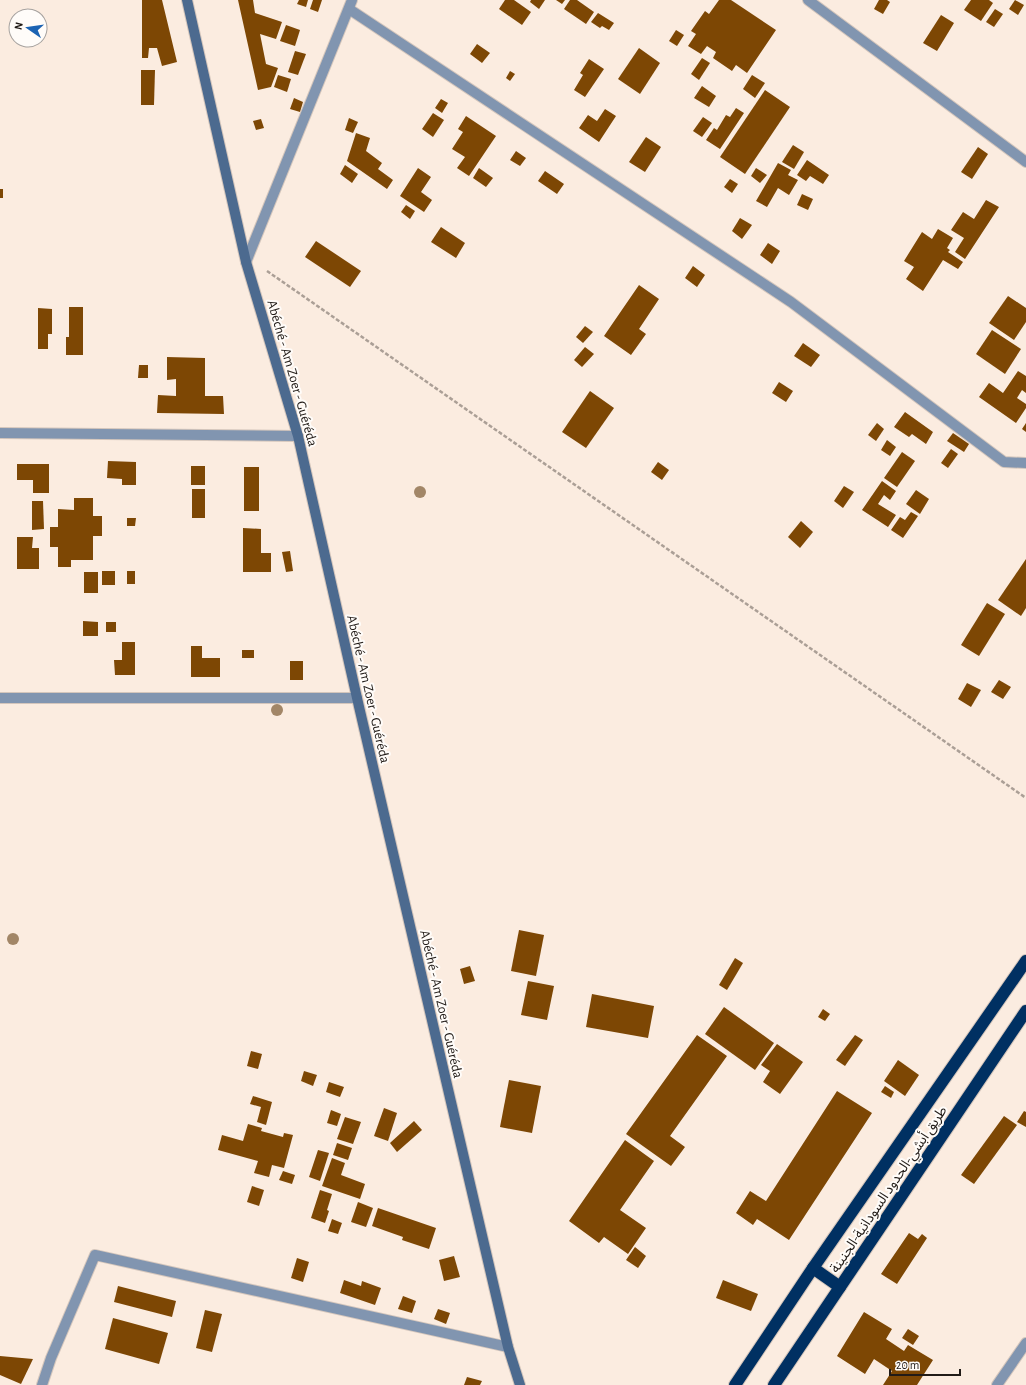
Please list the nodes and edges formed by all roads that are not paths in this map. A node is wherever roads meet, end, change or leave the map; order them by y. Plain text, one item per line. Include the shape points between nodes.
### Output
1 (187, 0) edge
2 (808, 0) edge
3 (351, 4) edge
4 (1026, 162) edge
5 (246, 262) junction
6 (0, 433) edge
7 (298, 436) junction
8 (1026, 463) edge
9 (0, 698) edge
10 (356, 698) junction
11 (1026, 961) edge
12 (1026, 1011) edge
13 (813, 1268) junction
14 (840, 1287) junction
15 (1026, 1343) edge
16 (508, 1347) junction
17 (42, 1385) edge
18 (520, 1385) edge
19 (735, 1385) edge
20 (774, 1385) edge
21 (998, 1385) edge

1 - 5 main road, Abéché - Am Zoer - Guéréda
2 - 4 street
3 - 5 street
3 - 8 street via 791,302 1004,462
5 - 7 main road, Abéché - Am Zoer - Guéréda
6 - 7 street
7 - 10 main road, Abéché - Am Zoer - Guéréda
9 - 10 street
10 - 16 main road, Abéché - Am Zoer - Guéréda
11 - 13 highway
12 - 14 highway, طريق أبشي-الحدود السودانية-الجنينة
13 - 14 highway
13 - 19 highway
14 - 20 highway, طريق أبشي-الحدود السودانية-الجنينة
15 - 21 street
16 - 17 street via 95,1255
16 - 18 main road, Abéché - Am Zoer - Guéréda

